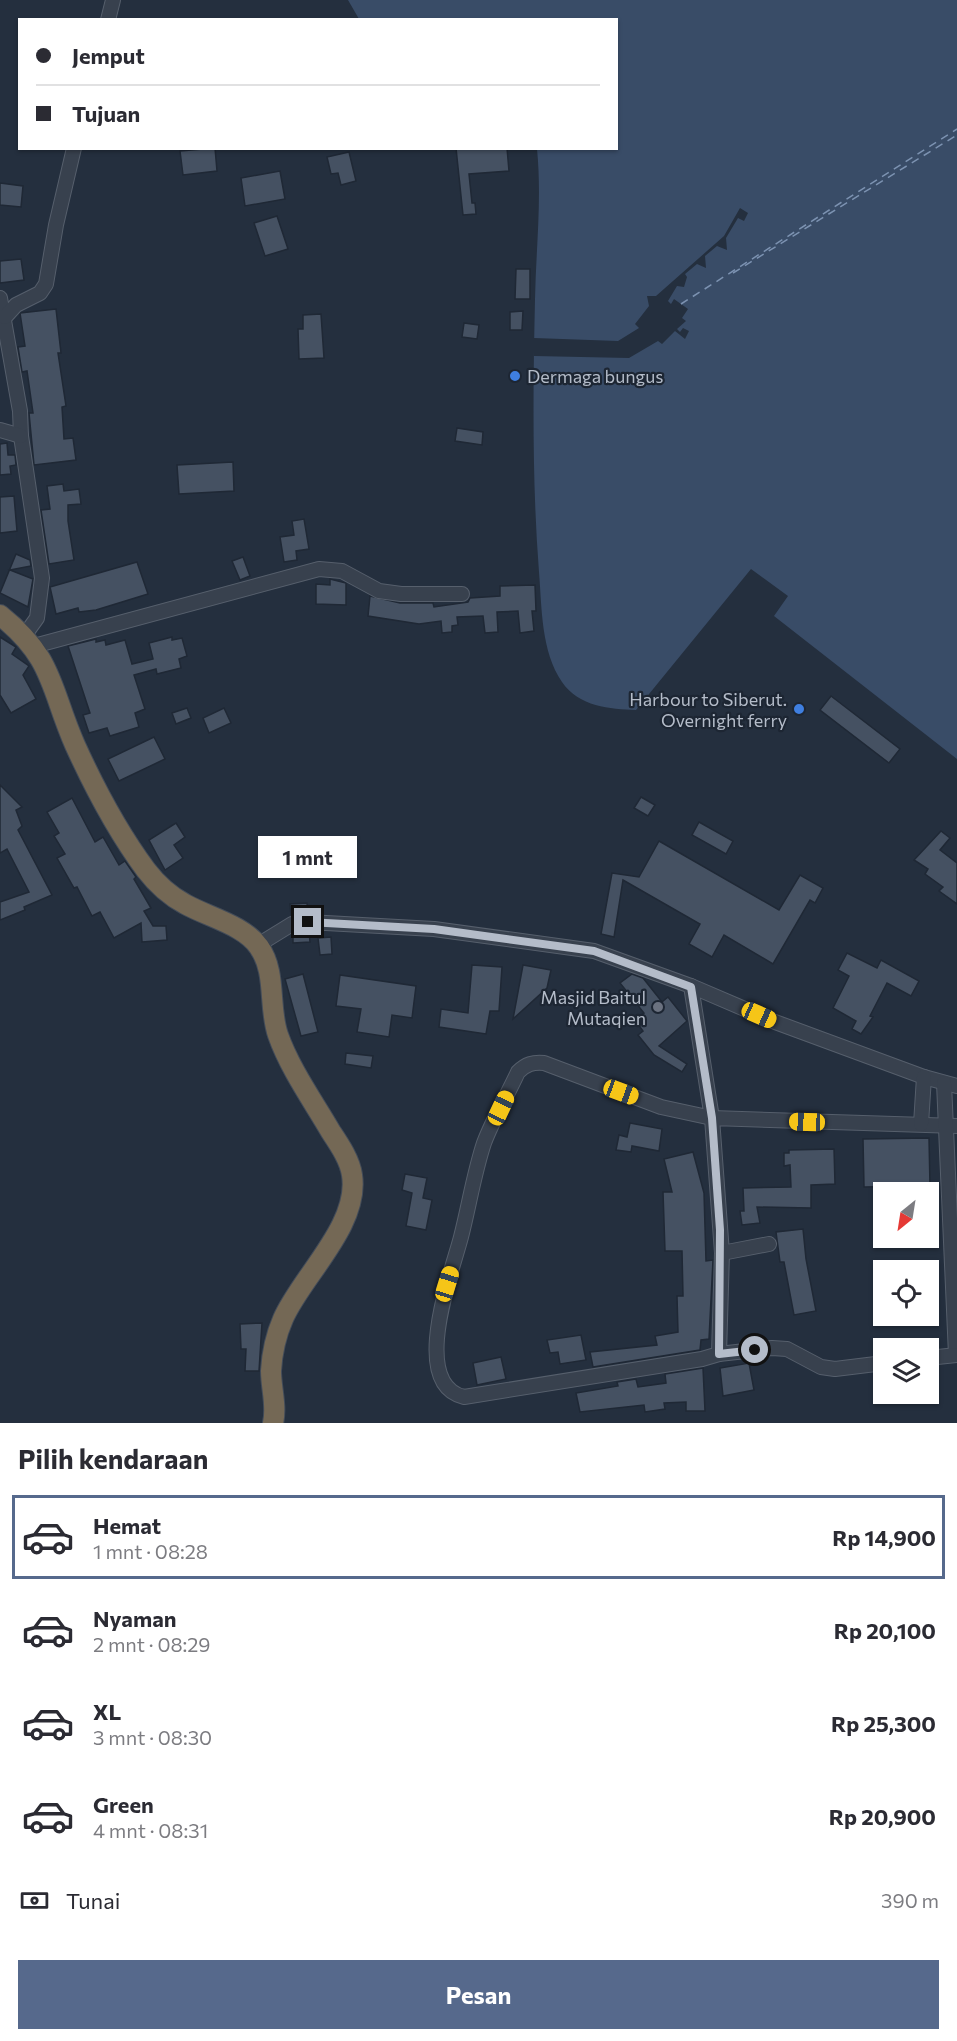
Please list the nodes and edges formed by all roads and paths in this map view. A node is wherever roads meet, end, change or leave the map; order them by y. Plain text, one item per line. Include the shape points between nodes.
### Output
1 (113, 0) edge
2 (108, 18) edge
3 (74, 150) edge
4 (0, 298) edge
5 (5, 317) junction
6 (0, 430) edge
7 (21, 436) junction
8 (462, 594) dead end
9 (0, 615) edge
10 (29, 641) junction
11 (308, 922) dead end
12 (292, 924) dead end
13 (258, 945) junction
14 (691, 987) junction
15 (924, 1077) junction
16 (950, 1084) edge
17 (712, 1118) junction
18 (921, 1125) junction
19 (951, 1126) edge
20 (769, 1244) dead end
21 (722, 1253) junction
22 (719, 1354) junction
23 (956, 1355) edge
24 (939, 1357) edge
25 (873, 1364) edge
26 (273, 1423) edge

1 - 2 street
3 - 5 street via 46,284 40,293 16,305
4 - 5 street
5 - 7 street
6 - 7 street
7 - 10 street via 42,578 38,618
8 - 10 street via 379,591 342,571 319,569
9 - 10 highway
10 - 13 highway via 51,676 90,778 147,872 184,904 243,933
11 - 14 street via 434,929 585,950
12 - 13 street
13 - 26 highway via 268,963 277,1032 286,1055 352,1174 346,1213 283,1318 274,1345
14 - 15 street
14 - 17 street
15 - 16 street
15 - 18 street
16 - 19 street
17 - 18 street
17 - 21 street
17 - 22 street via 661,1107 544,1063 523,1066 484,1143 441,1304 439,1368 445,1386 455,1395 464,1396
18 - 19 street
19 - 23 street
20 - 21 street
21 - 22 street
22 - 25 street via 772,1348 787,1350 821,1367
23 - 24 street

